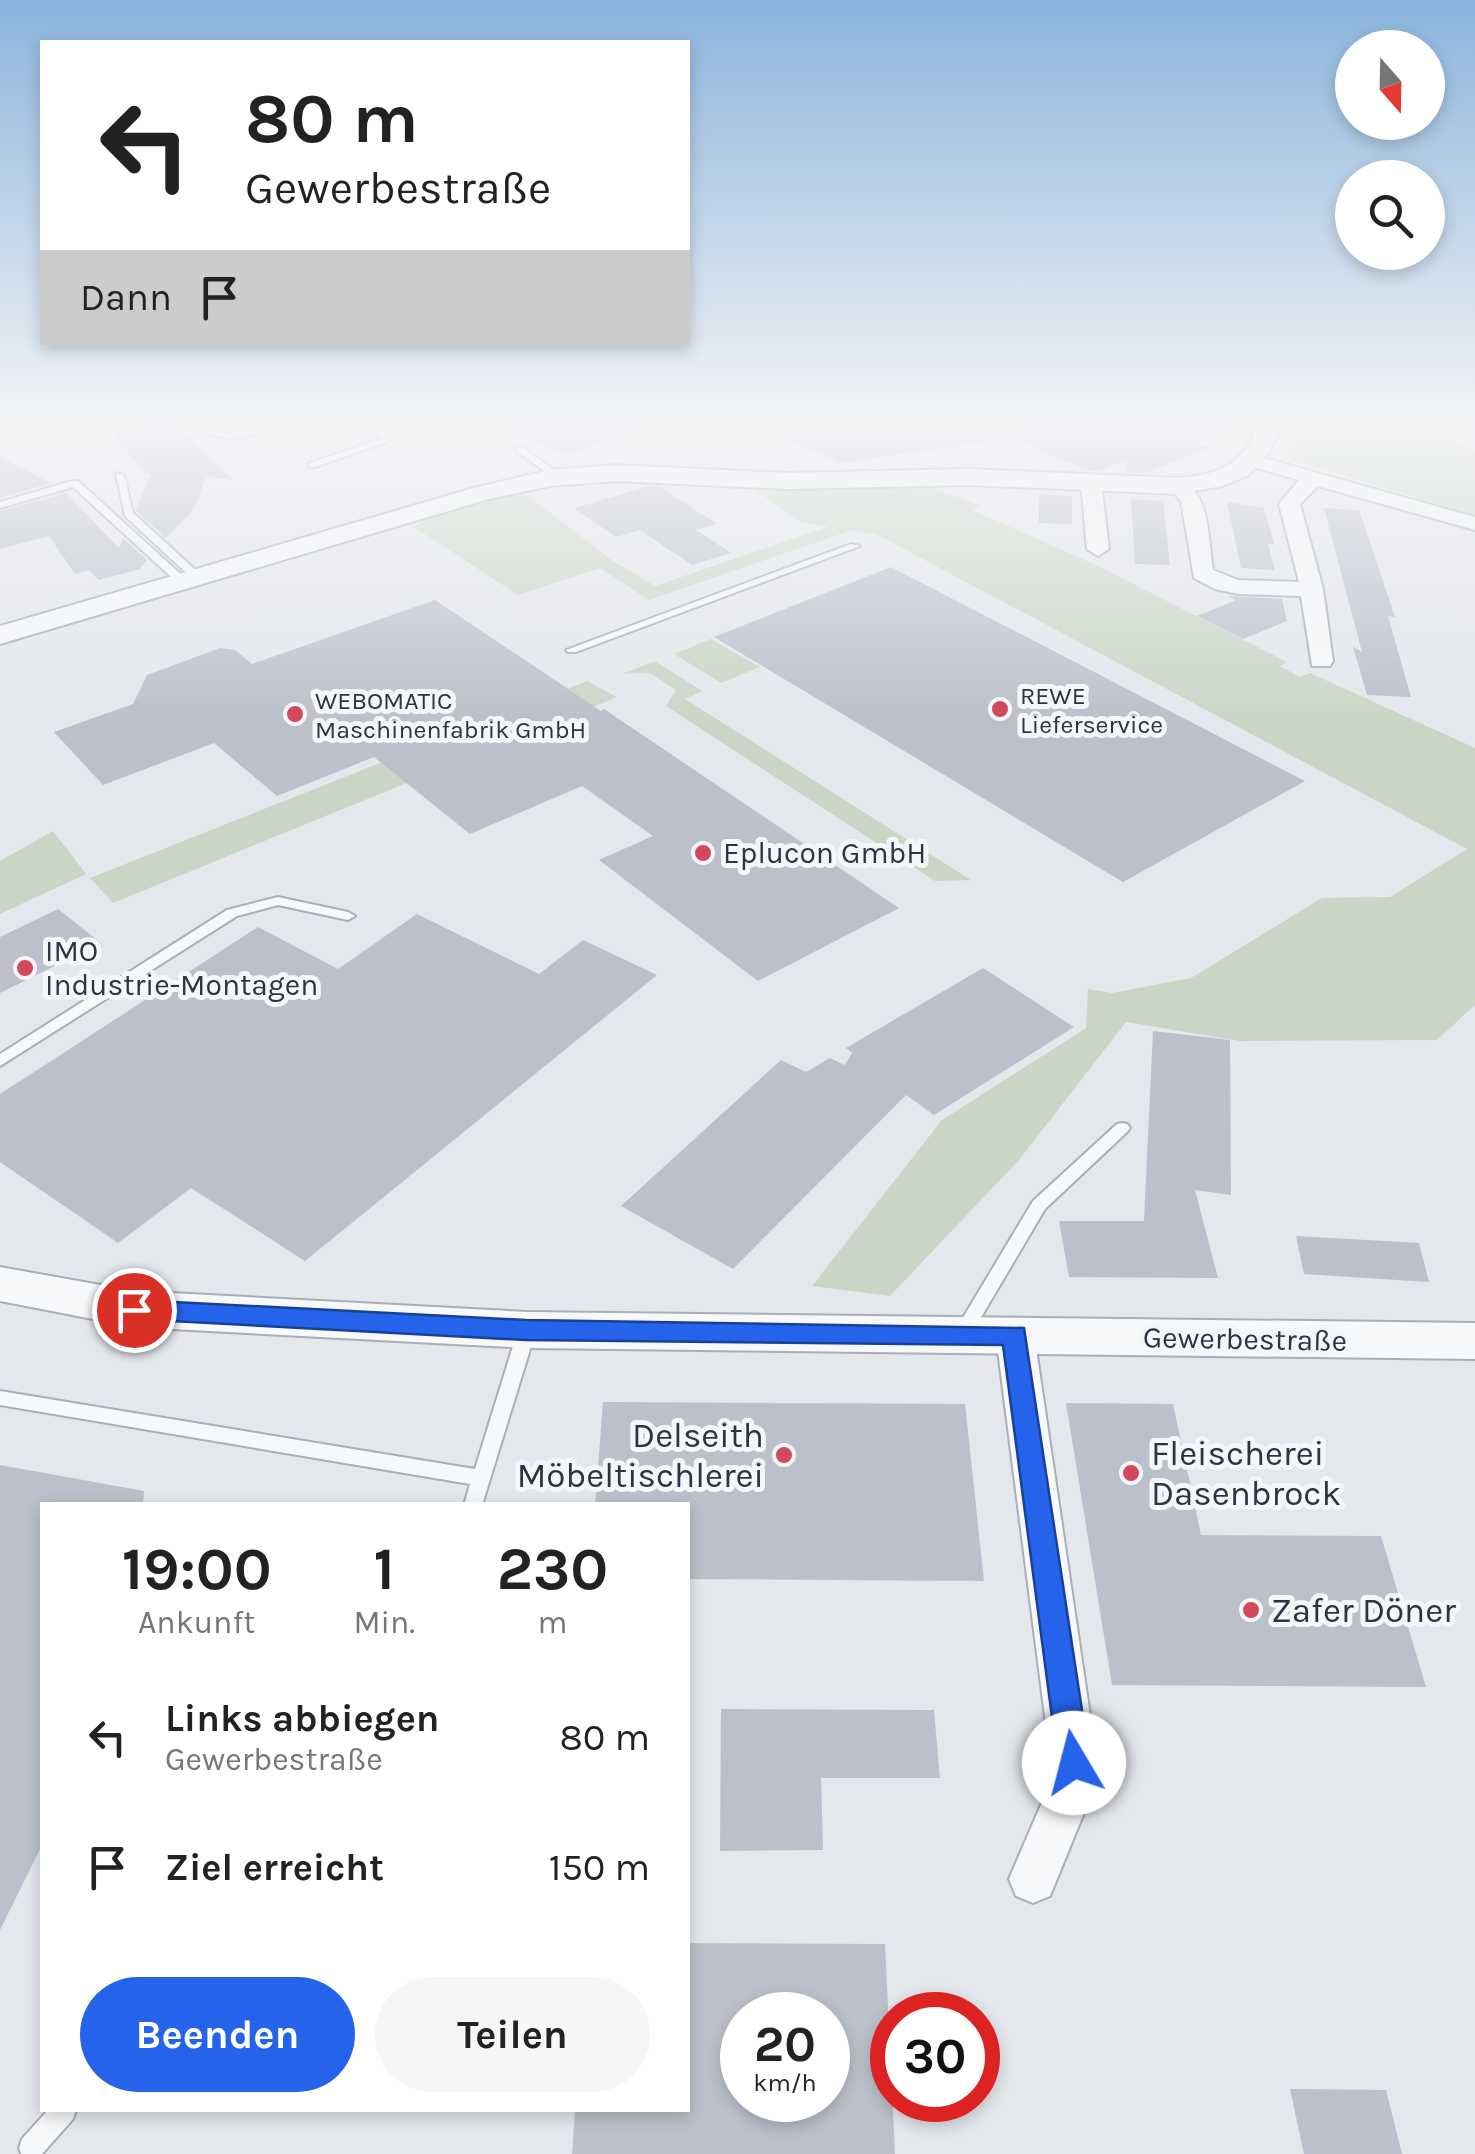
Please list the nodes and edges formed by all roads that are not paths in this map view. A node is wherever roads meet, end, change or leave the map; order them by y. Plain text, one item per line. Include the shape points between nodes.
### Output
1 (120, 521) edge
2 (134, 521) edge
3 (390, 521) edge
4 (1096, 521) edge
5 (1194, 521) edge
6 (1293, 521) edge
7 (856, 546) dead end
8 (1098, 548) dead end
9 (191, 580) junction
10 (1312, 589) junction
11 (0, 636) edge
12 (572, 650) dead end
13 (1321, 661) dead end
14 (348, 916) dead end
15 (0, 1061) edge
16 (1122, 1128) dead end
17 (4, 1292) edge
18 (526, 1330) junction
19 (962, 1334) junction
20 (1015, 1335) junction
21 (1475, 1341) edge
22 (0, 1398) edge
23 (483, 1478) junction
24 (474, 1502) edge
25 (1033, 1879) dead end
26 (62, 2112) edge
27 (31, 2148) dead end

1 - 9 lane
2 - 9 lane
3 - 9 street
4 - 8 street
5 - 10 street via 1208,580
6 - 10 street
7 - 12 lane
9 - 11 street
10 - 13 street
14 - 15 lane via 278,901 232,913
16 - 19 lane via 1039,1205
17 - 18 street, Gewerbestraße via 134,1310
18 - 19 street, Gewerbestraße
18 - 23 lane
19 - 20 street, Gewerbestraße
20 - 21 street, Gewerbestraße
20 - 25 street via 1074,1763 1072,1786
22 - 23 lane
23 - 24 lane
26 - 27 lane

